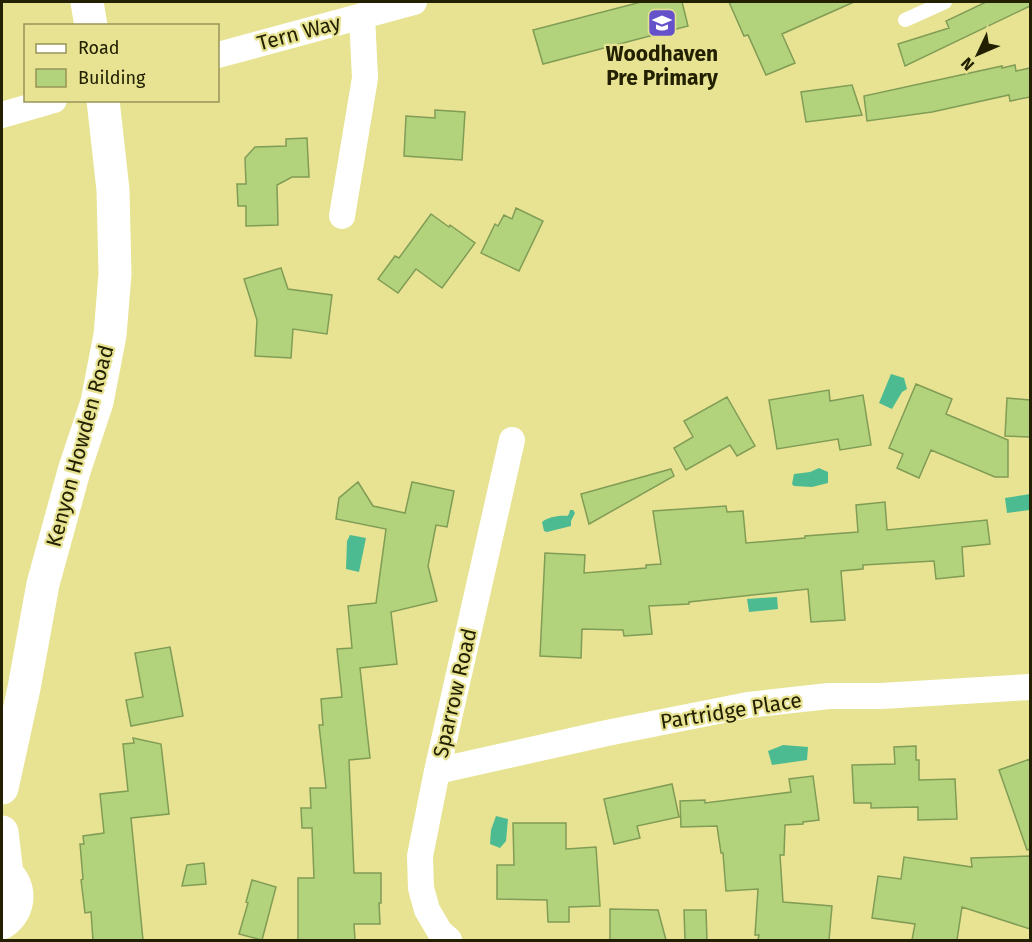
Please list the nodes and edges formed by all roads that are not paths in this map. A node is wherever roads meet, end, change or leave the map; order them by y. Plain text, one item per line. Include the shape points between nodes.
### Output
1 (87, 2) edge
2 (414, 2) edge
3 (945, 2) edge
4 (363, 16) junction
5 (905, 20) dead end
6 (91, 24) edge
7 (219, 55) edge
8 (48, 102) edge
9 (103, 102) edge
10 (2, 116) edge
11 (342, 216) dead end
12 (512, 440) dead end
13 (1030, 687) edge
14 (437, 771) junction
15 (2, 788) edge
16 (2, 832) edge
17 (4, 872) edge
18 (5, 928) edge
19 (449, 940) edge

1 - 6 street
2 - 4 street, Tern Way
3 - 5 lane
4 - 7 street, Tern Way
4 - 11 street via 365,78
8 - 10 street
9 - 15 street, Kenyon Howden Road via 113,190 115,274 110,335 97,402 43,584
12 - 14 street, Sparrow Road
13 - 14 street, Partridge Place via 829,696 748,705
14 - 19 street, Sparrow Road via 420,856 421,888 427,910
16 - 17 street
17 - 18 street via 17,891 14,912

